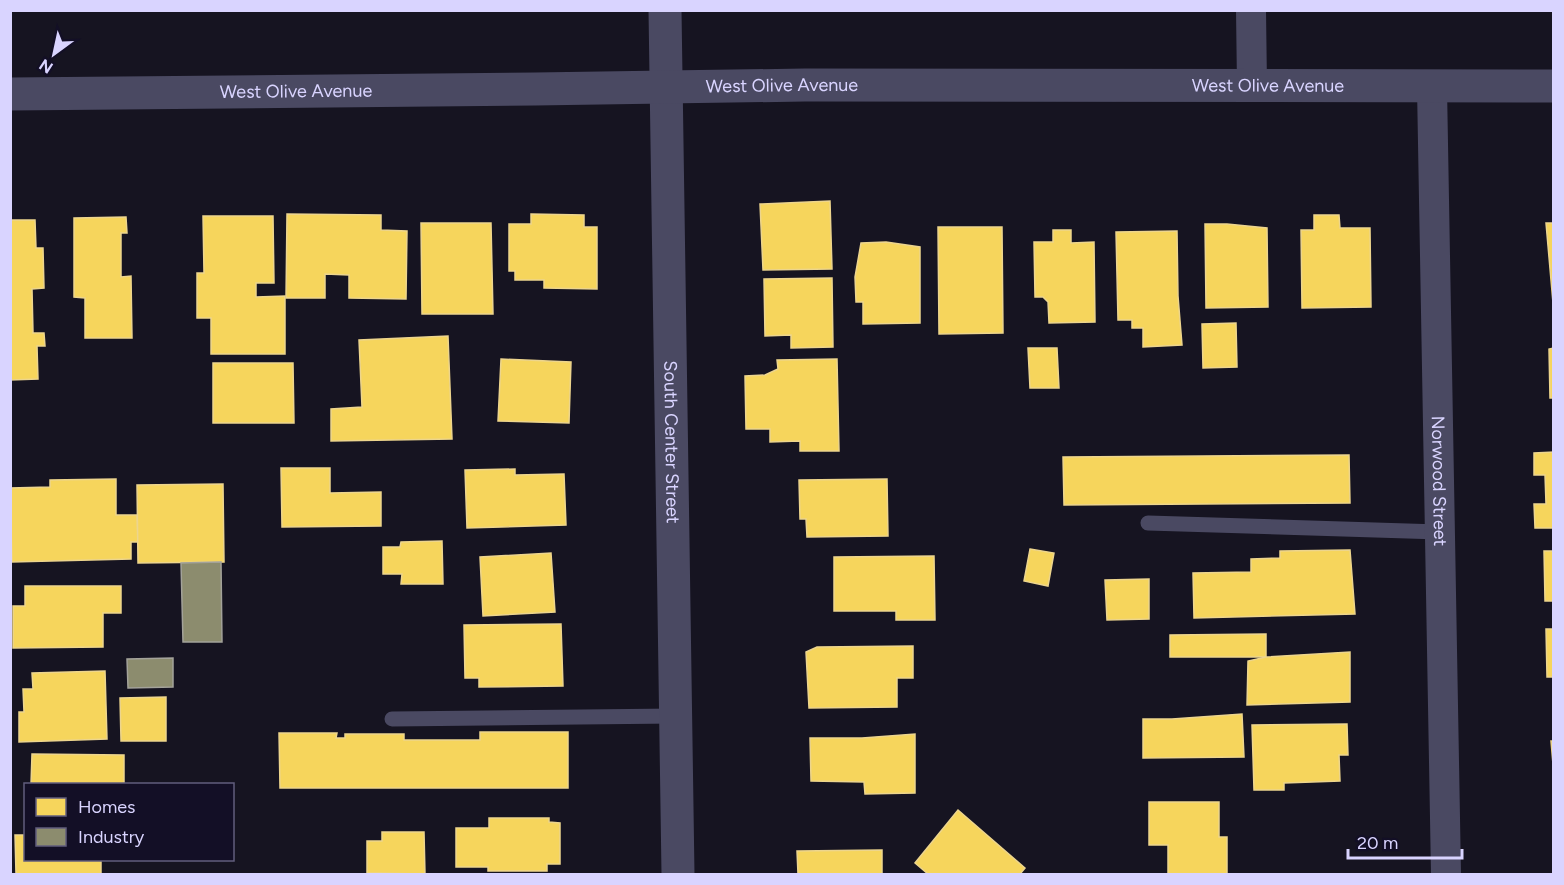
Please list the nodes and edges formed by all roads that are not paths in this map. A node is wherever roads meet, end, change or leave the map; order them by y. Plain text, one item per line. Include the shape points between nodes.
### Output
1 (665, 10) edge
2 (1251, 10) edge
3 (1252, 86) junction
4 (1554, 86) edge
5 (1432, 87) junction
6 (665, 88) junction
7 (10, 94) edge
8 (1148, 524) dead end
9 (1440, 532) junction
10 (676, 716) junction
11 (392, 719) dead end
12 (678, 874) edge
13 (1446, 874) edge

1 - 6 street, South Center Street
2 - 3 street
3 - 5 street, West Olive Avenue
3 - 6 street, West Olive Avenue
4 - 5 street, West Olive Avenue
5 - 9 street, Norwood Street
6 - 7 street, West Olive Avenue
6 - 10 street, South Center Street
8 - 9 lane
9 - 13 street, Norwood Street
10 - 11 lane
10 - 12 street, South Center Street

